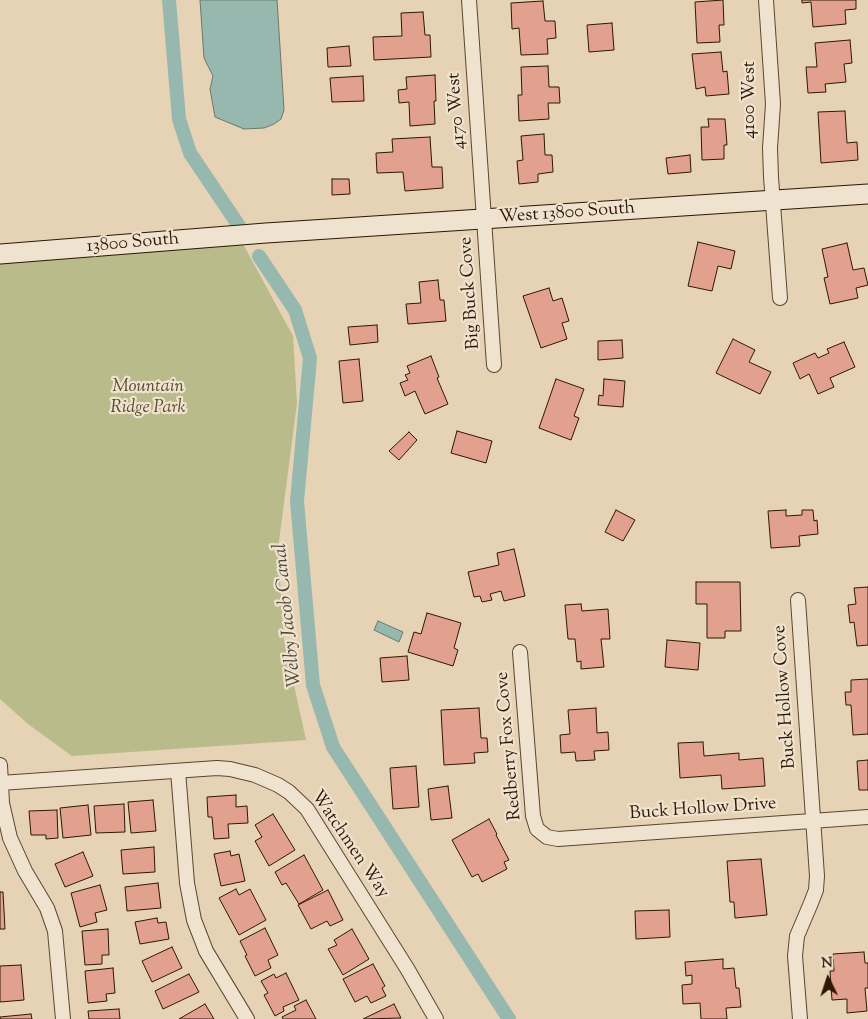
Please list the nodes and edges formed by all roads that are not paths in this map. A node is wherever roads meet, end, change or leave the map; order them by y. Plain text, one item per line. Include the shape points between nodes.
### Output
1 (469, 0) edge
2 (766, 0) edge
3 (868, 194) edge
4 (773, 200) junction
5 (485, 219) junction
6 (266, 233) joint
7 (0, 254) edge
8 (780, 298) dead end
9 (494, 365) dead end
10 (798, 600) dead end
11 (520, 652) dead end
12 (0, 765) edge
13 (178, 771) junction
14 (0, 783) edge
15 (868, 817) edge
16 (814, 821) junction
17 (542, 834) joint
18 (63, 1019) edge
19 (248, 1019) edge
20 (436, 1019) edge
21 (800, 1019) edge

1 - 5 street, 4170 West
2 - 4 street, 4100 West via 773,95 770,148
3 - 4 street, West 13800 South
4 - 5 street, West 13800 South
4 - 8 street, 4100 West
5 - 6 street, West 13800 South
5 - 9 street, Big Buck Cove
6 - 7 street, 13800 South
10 - 16 street, Buck Hollow Cove
11 - 17 street, Redberry Fox Cove via 533,816
12 - 14 street
13 - 14 street, Watchmen Way
13 - 19 street via 187,883 194,920 206,951
13 - 20 street, Watchmen Way via 217,768 243,771 267,780 298,800 307,809
14 - 18 street via 10,838 44,902 55,932
15 - 16 street, Buck Hollow Drive
16 - 17 street, Buck Hollow Drive via 558,839
16 - 21 street, Buck Hollow Cove via 816,890 796,946

